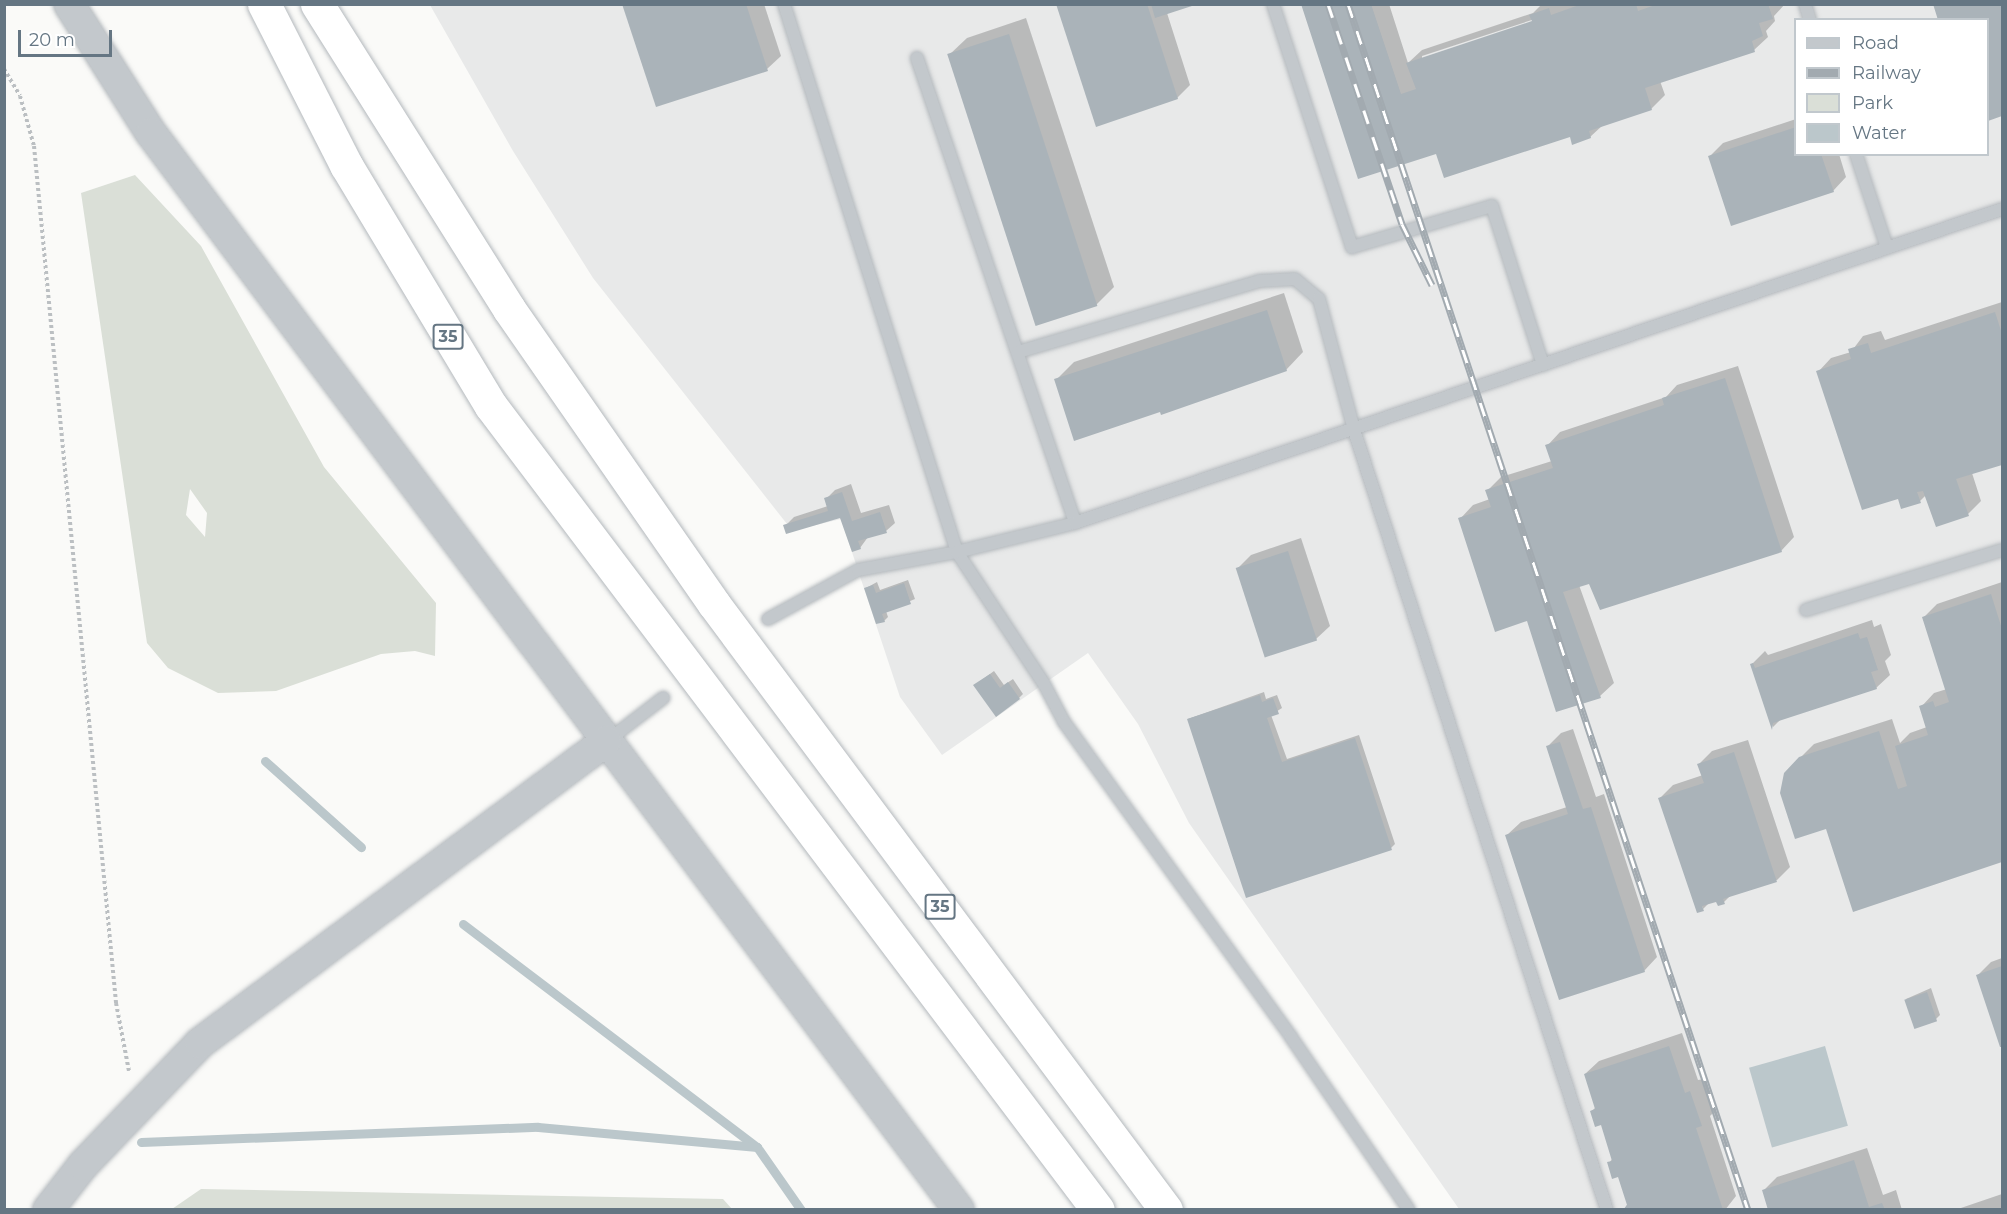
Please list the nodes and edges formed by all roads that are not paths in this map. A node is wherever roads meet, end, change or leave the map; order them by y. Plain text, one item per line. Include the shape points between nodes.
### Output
1 (69, 4) edge
2 (264, 4) edge
3 (317, 4) edge
4 (784, 4) edge
5 (1273, 4) edge
6 (917, 58) dead end
7 (1857, 156) edge
8 (2002, 208) edge
9 (1887, 248) junction
10 (1018, 352) junction
11 (1543, 365) junction
12 (1354, 430) junction
13 (1075, 523) junction
14 (2002, 550) edge
15 (957, 552) junction
16 (1806, 610) dead end
17 (768, 619) dead end
18 (663, 698) dead end
19 (606, 741) junction
20 (48, 1209) edge
21 (959, 1209) edge
22 (1098, 1209) edge
23 (1166, 1209) edge
24 (1408, 1209) edge
25 (1607, 1209) edge

1 - 19 street via 151,134
2 - 22 highway, 35 via 346,165 491,406
3 - 23 highway, 35 via 508,309 714,604
4 - 15 lane
5 - 11 lane via 1352,247 1492,206
6 - 10 lane
7 - 9 lane
8 - 9 lane
9 - 11 lane
10 - 12 lane via 1259,281 1295,279 1319,299
10 - 13 lane
11 - 12 lane
12 - 13 lane
12 - 25 lane
13 - 15 lane
14 - 16 lane
15 - 17 lane via 858,570
15 - 24 lane via 1044,684 1064,722 1284,1028
18 - 19 lane
19 - 20 street via 200,1043 84,1165
19 - 21 street

